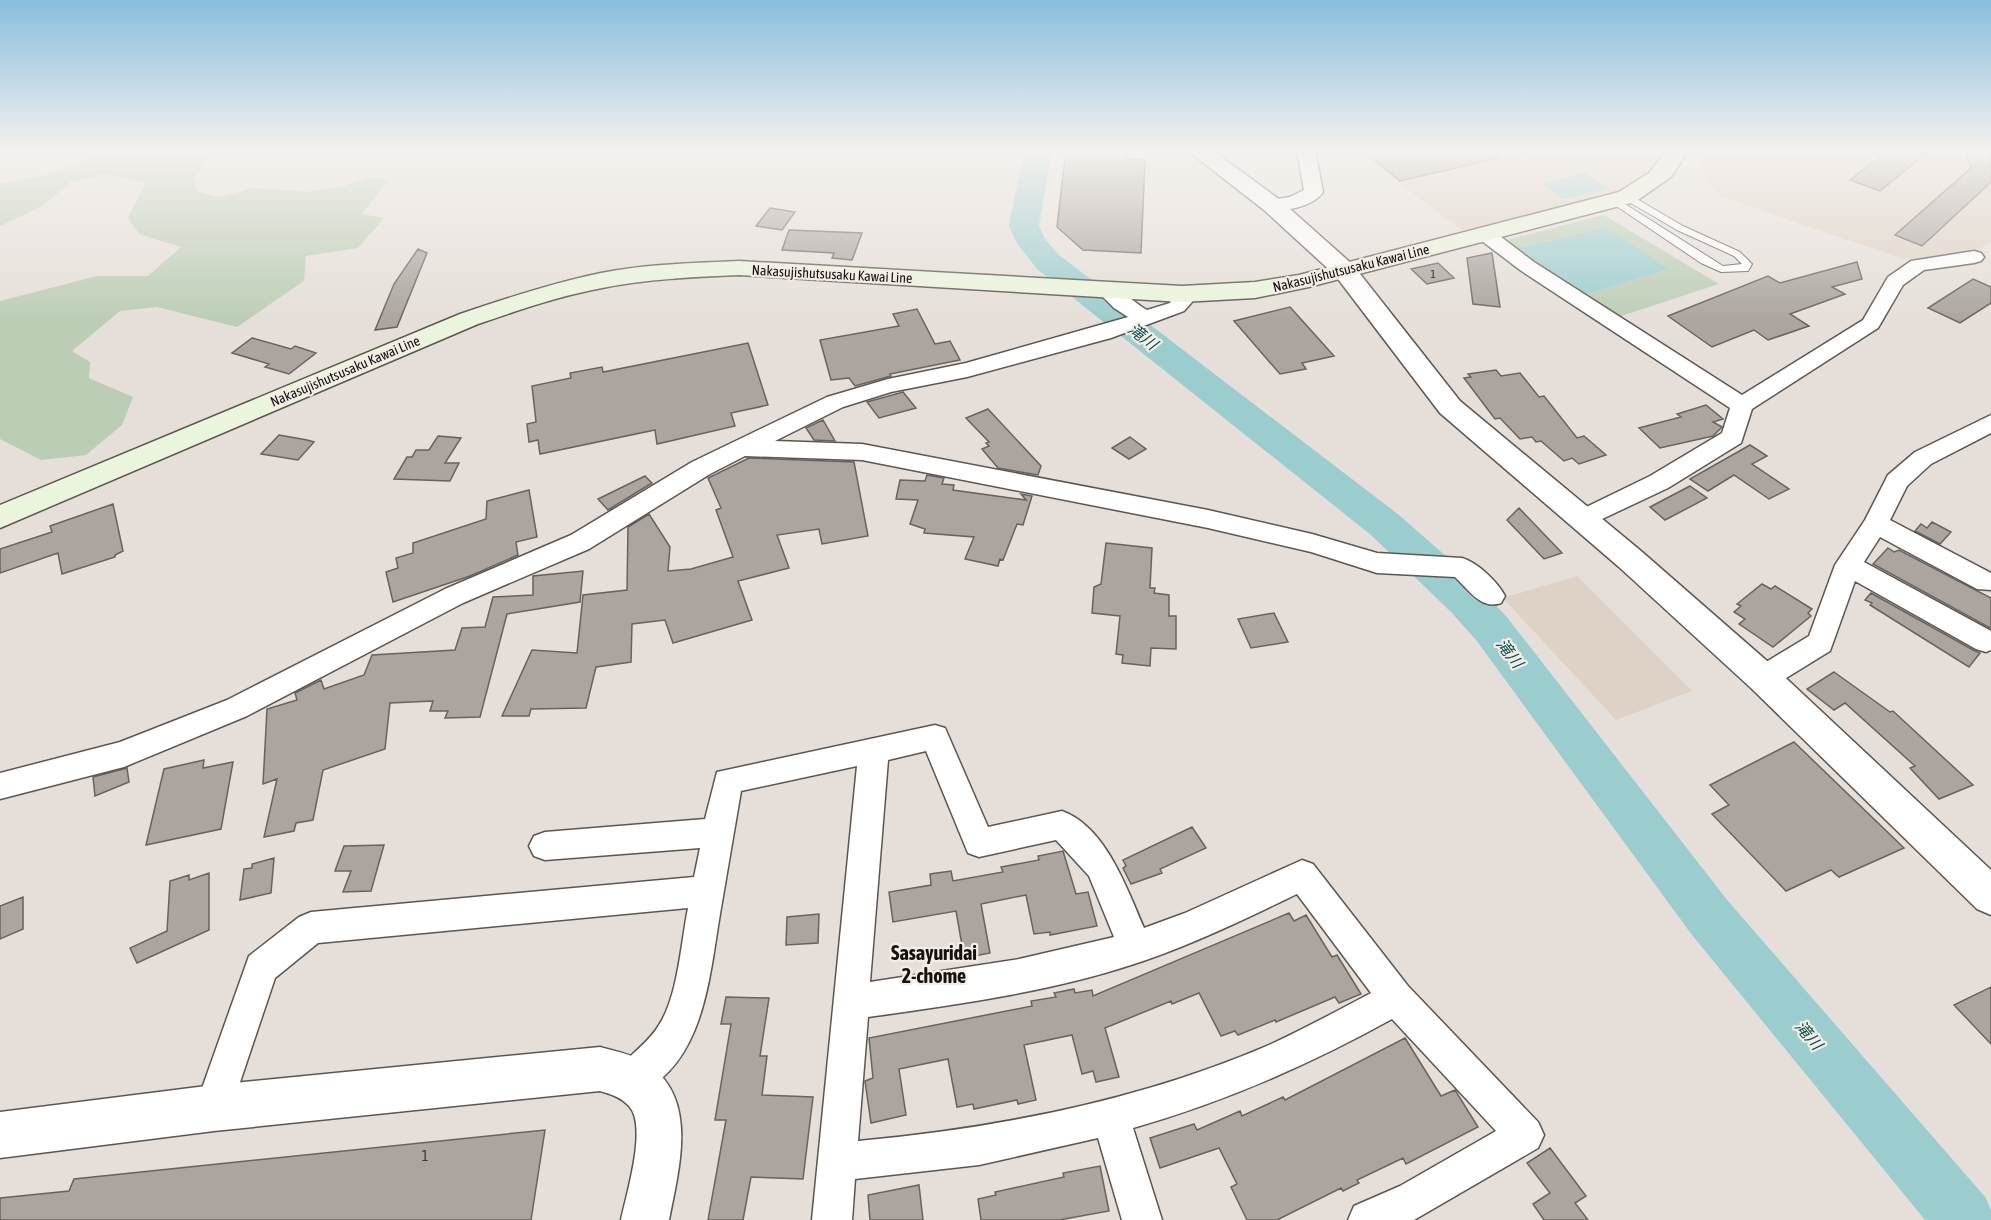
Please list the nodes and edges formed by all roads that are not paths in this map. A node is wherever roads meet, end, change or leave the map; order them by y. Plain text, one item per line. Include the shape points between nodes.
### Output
1 (1273, 207) edge
2 (1589, 207) edge
3 (1630, 207) edge
4 (1636, 207) edge
5 (1485, 234) junction
6 (1974, 257) dead end
7 (1344, 270) junction
8 (1106, 290) junction
9 (1182, 294) junction
10 (1147, 319) junction
11 (1742, 405) junction
12 (1991, 423) edge
13 (741, 448) junction
14 (0, 516) edge
15 (1583, 519) junction
16 (1876, 524) junction
17 (1848, 565) junction
18 (1986, 582) dead end
19 (1492, 596) dead end
20 (1986, 641) dead end
21 (1763, 678) junction
22 (873, 749) junction
23 (0, 786) edge
24 (718, 832) junction
25 (545, 846) dead end
26 (707, 891) junction
27 (1991, 896) edge
28 (1135, 946) junction
29 (1396, 998) junction
30 (852, 1002) junction
31 (633, 1078) junction
32 (214, 1108) junction
33 (1110, 1116) junction
34 (0, 1135) edge
35 (837, 1162) junction
36 (645, 1220) edge
37 (832, 1220) edge
38 (1142, 1220) edge
39 (1368, 1220) edge

1 - 7 street
2 - 5 main road, Nakasujishutsusaku Kawai Line
3 - 4 lane via 1677,244 1713,265 1734,270 1744,269 1747,264 1737,254
5 - 7 main road, Nakasujishutsusaku Kawai Line
5 - 11 street via 1527,266
6 - 11 street via 1918,265 1895,281 1870,324
7 - 9 main road, Nakasujishutsusaku Kawai Line via 1255,290
7 - 15 street via 1450,407
8 - 9 main road, Nakasujishutsusaku Kawai Line
8 - 10 street
8 - 14 main road, Nakasujishutsusaku Kawai Line via 739,268 635,275 570,287 469,319
9 - 10 street via 1178,307
10 - 13 street via 967,370 863,393 812,412
11 - 15 street via 1733,437 1659,482
12 - 16 street via 1923,458 1897,481
13 - 19 street via 862,452 1208,519 1396,566 1462,568
13 - 23 street via 580,542 454,596 237,708 124,754
15 - 21 street
16 - 17 street
16 - 18 street
17 - 20 street
17 - 21 street via 1820,643
21 - 27 street
22 - 24 street via 728,781
22 - 28 street via 934,737 979,843 1062,825 1101,866
22 - 30 street
24 - 25 street
24 - 26 street
26 - 31 street via 687,1004 678,1030 662,1055
26 - 32 street via 311,928 261,968
28 - 29 street via 1180,931 1302,874
28 - 30 street via 1003,979
29 - 33 street via 1267,1064
29 - 39 street via 1525,1136 1422,1196
30 - 35 street
31 - 32 street via 600,1069
31 - 36 street via 645,1087 659,1119 660,1137
32 - 34 street
33 - 35 street via 1025,1137 928,1153
33 - 38 street
35 - 37 street

